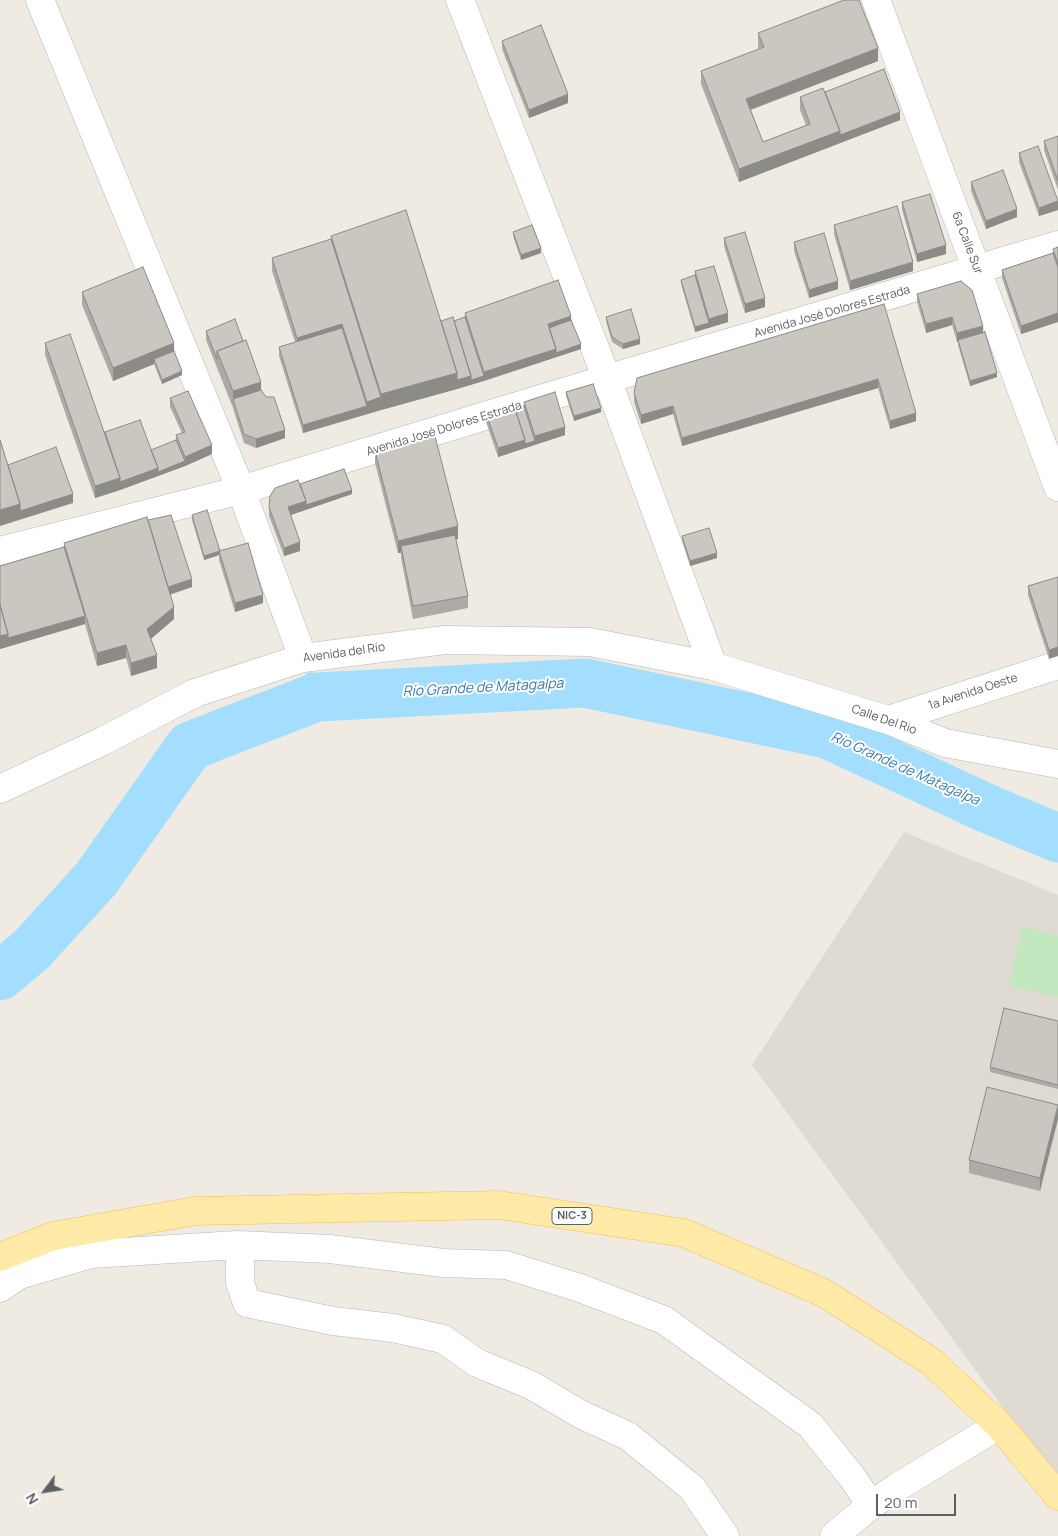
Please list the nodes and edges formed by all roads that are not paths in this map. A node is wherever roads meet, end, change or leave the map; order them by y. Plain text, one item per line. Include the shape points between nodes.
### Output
1 (40, 0) edge
2 (460, 0) edge
3 (876, 0) edge
4 (1058, 245) edge
5 (977, 270) junction
6 (607, 379) junction
7 (1058, 487) edge
8 (241, 490) junction
9 (0, 552) edge
10 (303, 658) junction
11 (1058, 665) edge
12 (713, 666) junction
13 (888, 720) junction
14 (1058, 764) edge
15 (0, 789) edge
16 (237, 1245) junction
17 (0, 1257) edge
18 (0, 1288) edge
19 (999, 1425) junction
20 (1058, 1496) edge
21 (871, 1505) junction
22 (725, 1536) edge
23 (834, 1536) edge

1 - 8 street
2 - 6 street
3 - 5 street, 6a Calle Sur
4 - 5 street, Avenida José Dolores Estrada
5 - 6 street, Avenida José Dolores Estrada
5 - 7 street, 6a Calle Sur
6 - 8 street, Avenida José Dolores Estrada
6 - 12 street
8 - 9 street, Avenida José Dolores Estrada
8 - 10 street
10 - 12 street, Avenida del Río via 445,640 590,642
10 - 15 street, Avenida del Río via 194,693 101,742
11 - 13 street, 1a Avenida Oeste
12 - 13 street, Calle Del Rio
13 - 14 street, Calle Del Rio via 945,743
16 - 18 street via 91,1254 19,1275
16 - 21 street via 330,1249 444,1263 506,1265 580,1288 664,1320 810,1426
16 - 22 street via 240,1283 247,1303 443,1339 477,1363 532,1385 582,1415 628,1436 692,1488
17 - 19 main road, NIC-3 via 53,1236 194,1210 499,1205 684,1233 824,1293 932,1362
19 - 20 main road, NIC-3
19 - 21 street
21 - 23 street

